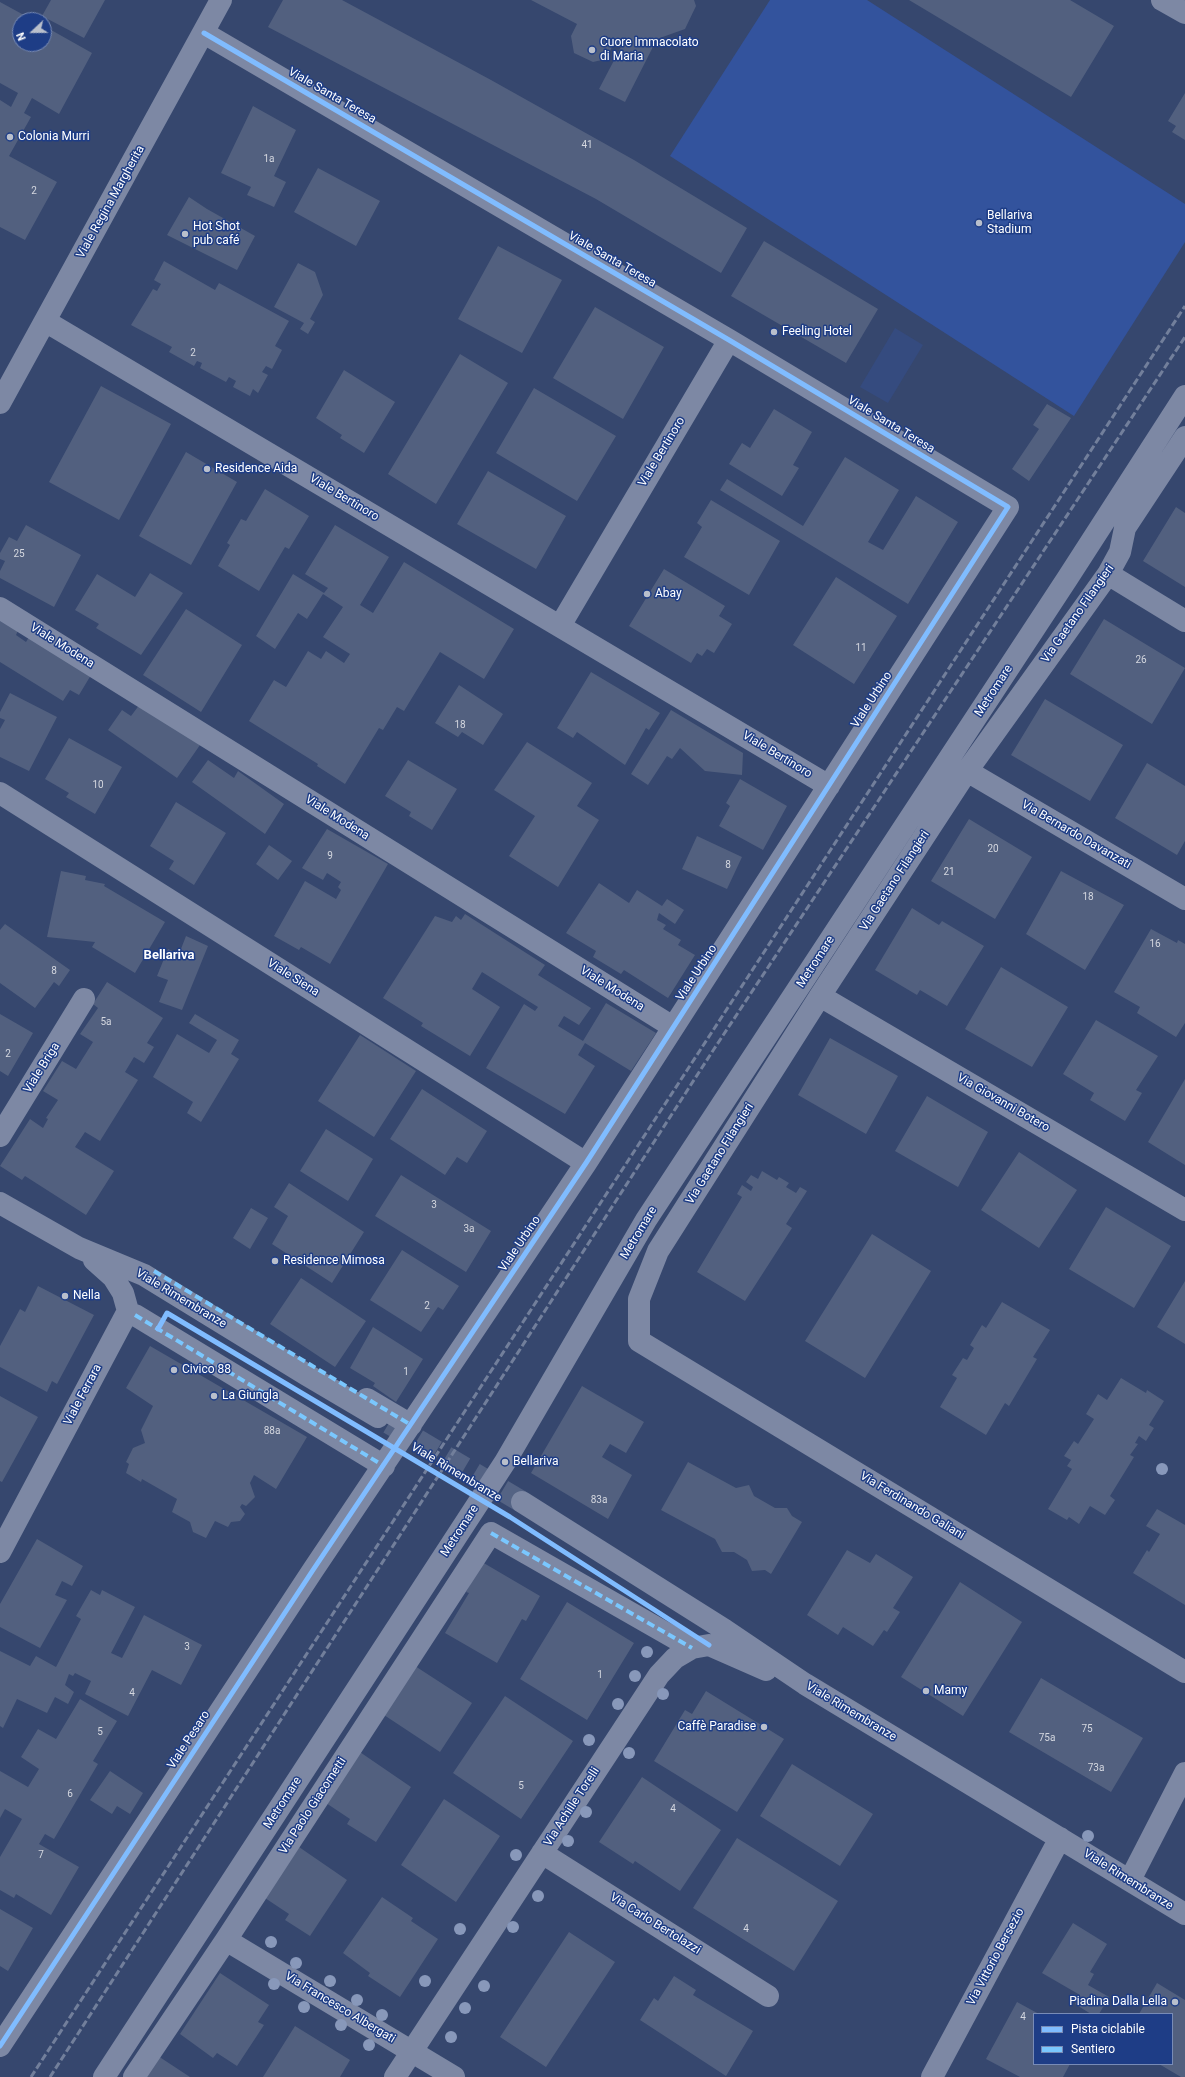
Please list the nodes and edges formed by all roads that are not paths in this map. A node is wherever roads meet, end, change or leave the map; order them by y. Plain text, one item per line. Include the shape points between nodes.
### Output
1 (221, 0) edge
2 (1162, 0) edge
3 (1185, 13) edge
4 (204, 33) junction
5 (45, 321) junction
6 (729, 340) junction
7 (1185, 396) edge
8 (0, 403) edge
9 (1185, 437) edge
10 (1008, 507) joint
11 (1108, 574) junction
12 (0, 608) edge
13 (1185, 621) edge
14 (560, 626) junction
15 (967, 771) junction
16 (829, 786) junction
17 (0, 793) edge
18 (1185, 899) edge
19 (820, 996) junction
20 (84, 999) dead end
21 (673, 1028) junction
22 (0, 1136) edge
23 (586, 1163) junction
24 (0, 1203) edge
25 (1185, 1210) edge
26 (79, 1248) junction
27 (154, 1271) dead end
28 (135, 1315) dead end
29 (639, 1341) joint
30 (378, 1417) tunnel mouth
31 (411, 1425) junction
32 (398, 1446) joint
33 (384, 1466) junction
34 (522, 1502) tunnel mouth
35 (0, 1552) edge
36 (692, 1648) junction
37 (1185, 1672) edge
38 (805, 1684) junction
39 (1185, 1773) edge
40 (1060, 1838) junction
41 (542, 1853) junction
42 (1130, 1880) junction
43 (1185, 1914) edge
44 (226, 1940) junction
45 (768, 1996) dead end
46 (0, 2046) edge
47 (413, 2051) junction
48 (104, 2077) edge
49 (134, 2077) edge
50 (395, 2077) edge
51 (454, 2077) edge
52 (932, 2077) edge

1 - 4 street, Viale Regina Margherita
2 - 3 street
4 - 5 street, Viale Regina Margherita
4 - 6 street, Viale Santa Teresa
5 - 8 street, Viale Regina Margherita
5 - 14 street, Viale Bertinoro
6 - 10 street, Viale Santa Teresa
6 - 14 street, Viale Bertinoro
7 - 48 street, Metromare via 646,1220 505,1462
9 - 11 street, Via Gaetano Filangieri via 1125,528 1120,552
10 - 16 street, Viale Urbino
11 - 13 street
11 - 15 street, Via Gaetano Filangieri
12 - 21 street, Viale Modena
14 - 16 street, Viale Bertinoro
15 - 18 street, Via Bernardo Davanzati
15 - 19 street, Via Gaetano Filangieri
16 - 21 street, Viale Urbino
17 - 23 street, Viale Siena
19 - 25 street, Via Giovanni Botero
19 - 29 street, Via Gaetano Filangieri via 658,1251 639,1299
20 - 22 street, Viale Briga
21 - 23 street, Viale Urbino
23 - 31 street, Viale Urbino
24 - 26 street, Viale Rimembranze
26 - 30 street, Viale Rimembranze via 144,1275
26 - 35 street, Viale Ferrara via 113,1277 123,1293 128,1311
27 - 31 street
28 - 33 street
29 - 37 street, Via Ferdinando Galiani
31 - 32 street, Viale Urbino
32 - 33 street, Viale Pesaro
33 - 46 street, Viale Pesaro
34 - 38 street, Viale Rimembranze via 725,1630
36 - 38 street, Via Achille Torelli via 709,1645
36 - 41 street, Via Achille Torelli via 675,1658 659,1676
36 - 44 street, Via Paolo Giacometti via 491,1533
38 - 40 street, Viale Rimembranze
39 - 42 street
40 - 42 street, Viale Rimembranze
40 - 52 street, Via Vittorio Bersezio
41 - 45 street, Via Carlo Bertolazzi
41 - 47 street, Via Achille Torelli
42 - 43 street, Viale Rimembranze
44 - 47 street, Via Francesco Albergati
44 - 49 street, Via Paolo Giacometti
47 - 50 street, Via Achille Torelli
47 - 51 street, Via Francesco Albergati

